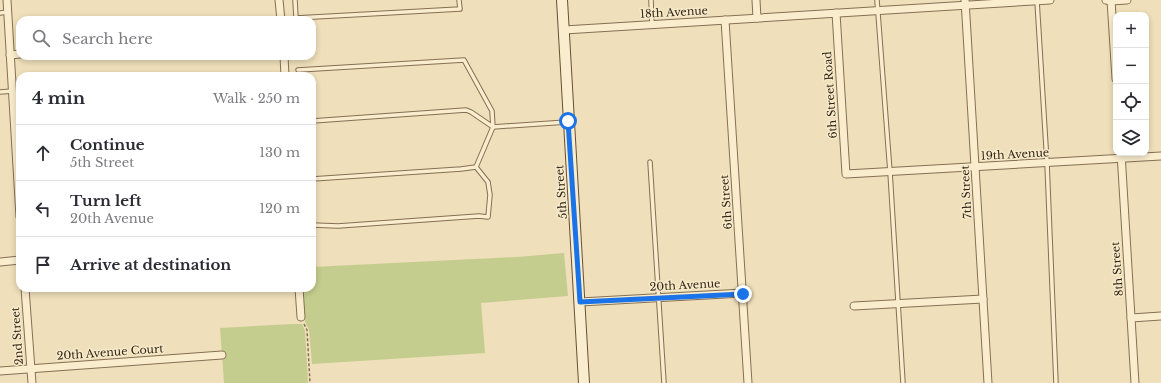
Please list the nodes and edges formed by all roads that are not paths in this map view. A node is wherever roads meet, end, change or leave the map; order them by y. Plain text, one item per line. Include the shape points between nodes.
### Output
1 (8, 0) edge
2 (279, 0) edge
3 (295, 0) edge
4 (459, 0) edge
5 (562, 0) edge
6 (651, 0) edge
7 (756, 0) edge
8 (877, 0) edge
9 (1037, 0) edge
10 (1050, 0) edge
11 (1109, 0) edge
12 (1127, 0) edge
13 (965, 3) edge
14 (878, 11) junction
15 (8, 12) junction
16 (0, 13) edge
17 (836, 13) junction
18 (281, 16) edge
19 (296, 16) edge
20 (316, 17) edge
21 (757, 18) junction
22 (725, 20) junction
23 (652, 24) junction
24 (564, 30) junction
25 (1113, 48) edge
26 (16, 54) edge
27 (10, 55) junction
28 (284, 60) edge
29 (298, 70) dead end
30 (285, 72) edge
31 (13, 91) junction
32 (0, 92) edge
33 (316, 120) edge
34 (568, 121) junction
35 (493, 127) junction
36 (16, 130) edge
37 (1121, 156) edge
38 (1149, 156) edge
39 (1161, 156) edge
40 (650, 162) dead end
41 (1047, 163) junction
42 (476, 167) junction
43 (975, 167) junction
44 (890, 172) junction
45 (846, 174) joint
46 (316, 179) edge
47 (316, 225) edge
48 (16, 260) edge
49 (0, 262) edge
50 (25, 292) edge
51 (299, 292) edge
52 (743, 294) junction
53 (659, 297) junction
54 (983, 299) junction
55 (580, 302) junction
56 (899, 304) junction
57 (854, 306) dead end
58 (1161, 316) edge
59 (301, 317) road end
60 (1131, 318) junction
61 (222, 355) dead end
62 (31, 368) junction
63 (0, 371) edge
64 (32, 383) edge
65 (584, 383) edge
66 (664, 383) edge
67 (748, 383) edge
68 (903, 383) edge
69 (988, 383) edge
70 (1056, 383) edge
71 (1135, 383) edge

1 - 15 street
2 - 18 street
3 - 19 lane
4 - 20 lane via 460,9
5 - 24 main road, 5th Street
6 - 23 lane
7 - 21 street
8 - 14 lane
9 - 10 street, 18th Avenue
9 - 13 street, 18th Avenue
9 - 41 lane
11 - 12 street
11 - 25 street
13 - 14 street, 18th Avenue
13 - 43 street, 7th Street
14 - 17 street, 18th Avenue
14 - 44 lane
15 - 16 lane
15 - 27 street
17 - 21 street, 18th Avenue
17 - 45 street, 6th Street Road
21 - 22 street, 18th Avenue
22 - 23 street, 18th Avenue
22 - 52 street, 6th Street
23 - 24 street, 18th Avenue
24 - 34 main road, 5th Street
26 - 27 street
27 - 31 street
28 - 30 street
29 - 35 lane via 464,60 492,111
31 - 32 lane
31 - 36 street
33 - 35 lane via 466,110
34 - 35 lane
34 - 55 main road, 5th Street
35 - 42 lane
37 - 41 street, 19th Avenue
37 - 60 street, 8th Street
38 - 39 street, 19th Avenue
40 - 53 lane
41 - 43 street, 19th Avenue
41 - 70 lane
42 - 46 lane
42 - 47 lane via 488,182 488,217
43 - 44 street, 19th Avenue
43 - 54 street, 7th Street
44 - 45 street, 19th Avenue
44 - 56 lane
48 - 49 street
50 - 62 street, 2nd Street
51 - 59 street
52 - 53 street, 20th Avenue
52 - 67 street, 6th Street
53 - 55 street, 20th Avenue
53 - 66 lane
54 - 56 street
54 - 69 street, 7th Street
55 - 65 main road, 5th Street
56 - 57 street
56 - 68 lane
58 - 60 street
60 - 71 street, 8th Street
61 - 62 street, 20th Avenue Court
62 - 63 street, 20th Avenue Court
62 - 64 street, 2nd Street

